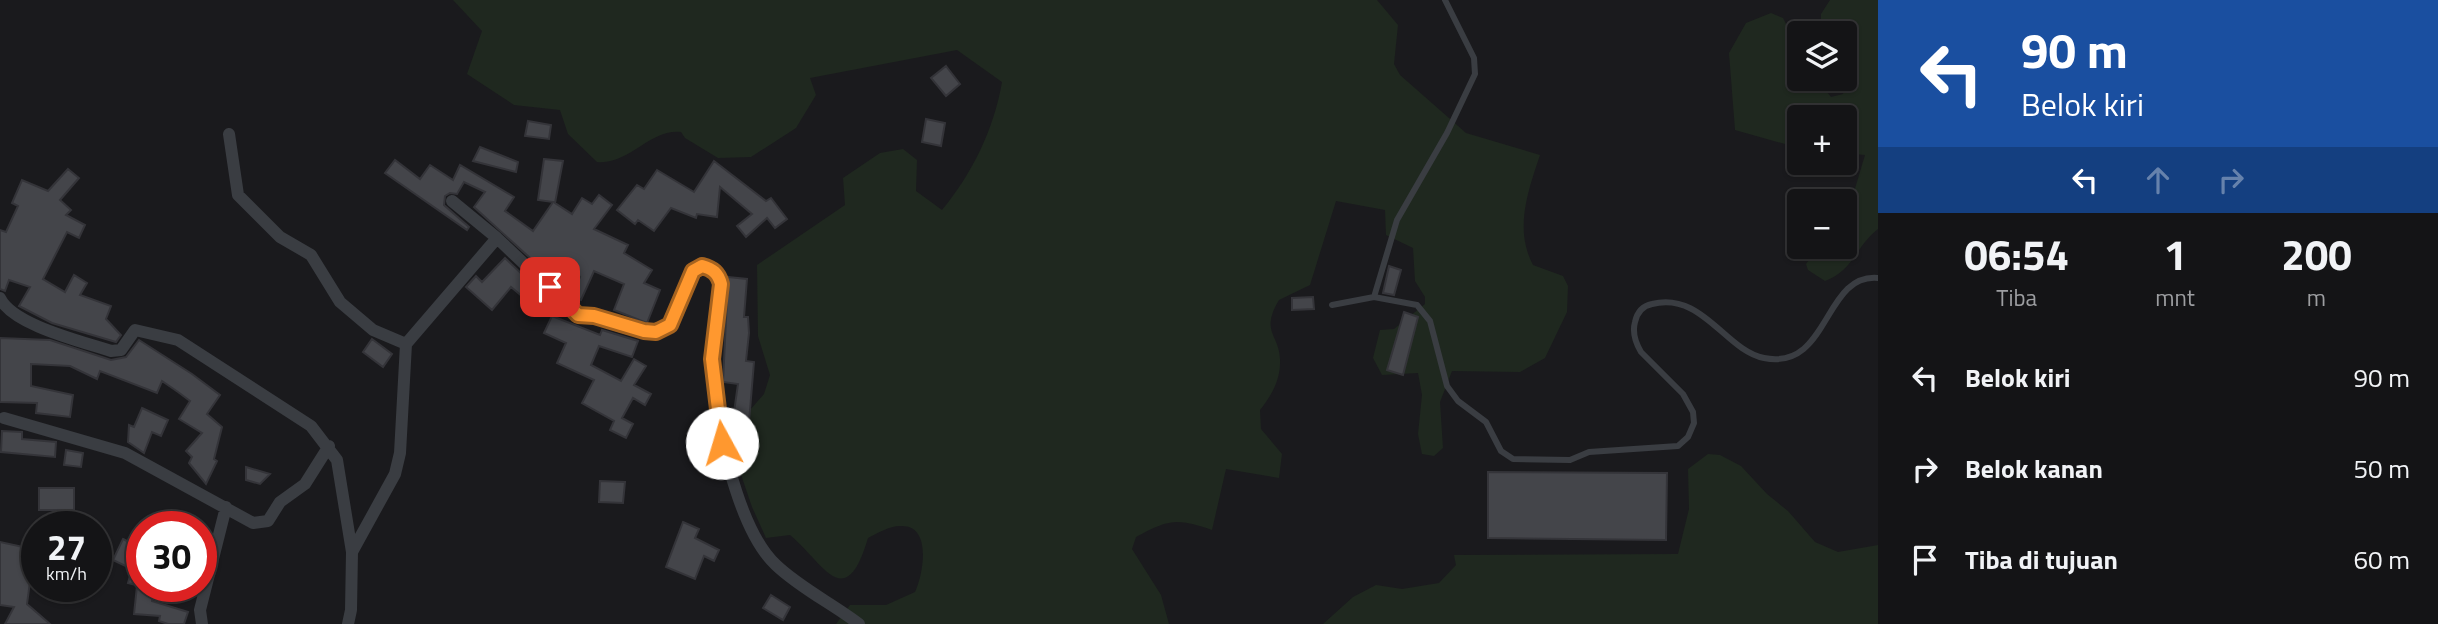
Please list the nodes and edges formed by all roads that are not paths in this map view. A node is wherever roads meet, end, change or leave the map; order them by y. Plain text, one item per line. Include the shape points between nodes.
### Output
1 (1445, 0) edge
2 (229, 134) dead end
3 (452, 201) dead end
4 (497, 238) junction
5 (1878, 278) edge
6 (1374, 297) junction
7 (0, 298) edge
8 (1332, 305) dead end
9 (406, 344) junction
10 (4, 418) dead end
11 (329, 446) junction
12 (226, 507) junction
13 (352, 552) junction
14 (202, 624) edge
15 (348, 624) edge
16 (859, 624) edge

1 - 6 lane via 1474,58 1475,74 1397,220
2 - 9 street via 238,195 281,237 311,255 340,302 373,330
3 - 4 street
4 - 9 street
4 - 16 street via 578,315 634,330 656,332 670,325 693,271 702,266 719,275 712,359 722,443 738,494 775,565
5 - 6 lane via 1847,287 1807,347 1797,355 1779,358 1751,352 1690,307 1648,304 1637,313 1636,343 1689,401 1694,423 1688,437 1678,446 1589,452 1570,460 1513,459 1501,451 1486,422 1458,401 1447,386 1430,321 1417,305
6 - 8 lane
7 - 11 street via 5,308 22,320 111,351 121,350 135,330 178,340 294,414
9 - 13 street via 403,425 395,474
10 - 12 street via 125,453
11 - 12 street via 305,484 280,502 268,521 253,523
11 - 13 street via 337,460
12 - 14 street via 200,610
13 - 15 street

